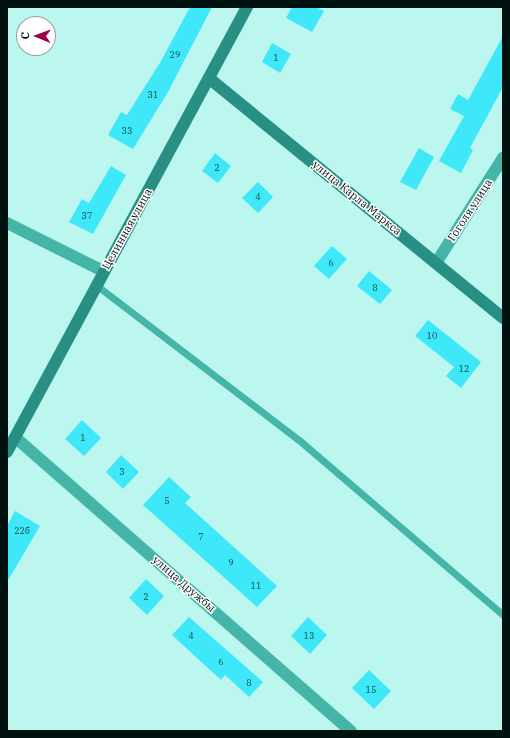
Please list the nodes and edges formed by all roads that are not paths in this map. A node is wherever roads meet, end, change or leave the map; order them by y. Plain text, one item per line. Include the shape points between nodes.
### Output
1 (247, 7) edge
2 (210, 79) junction
3 (503, 158) edge
4 (7, 223) edge
5 (436, 263) junction
6 (104, 271) junction
7 (96, 285) junction
8 (503, 318) edge
9 (16, 438) junction
10 (7, 452) edge
11 (503, 615) edge
12 (351, 731) edge

1 - 2 street, Целинная улица
2 - 5 street, улица Карла Маркса
2 - 6 street, Целинная улица
3 - 5 street, Гоголя улица
4 - 6 street
5 - 8 street, улица Карла Маркса
6 - 7 street, Целинная улица
7 - 9 street, Целинная улица
7 - 11 lane via 299,440
9 - 10 street, Целинная улица
9 - 12 street, улица Дружбы

